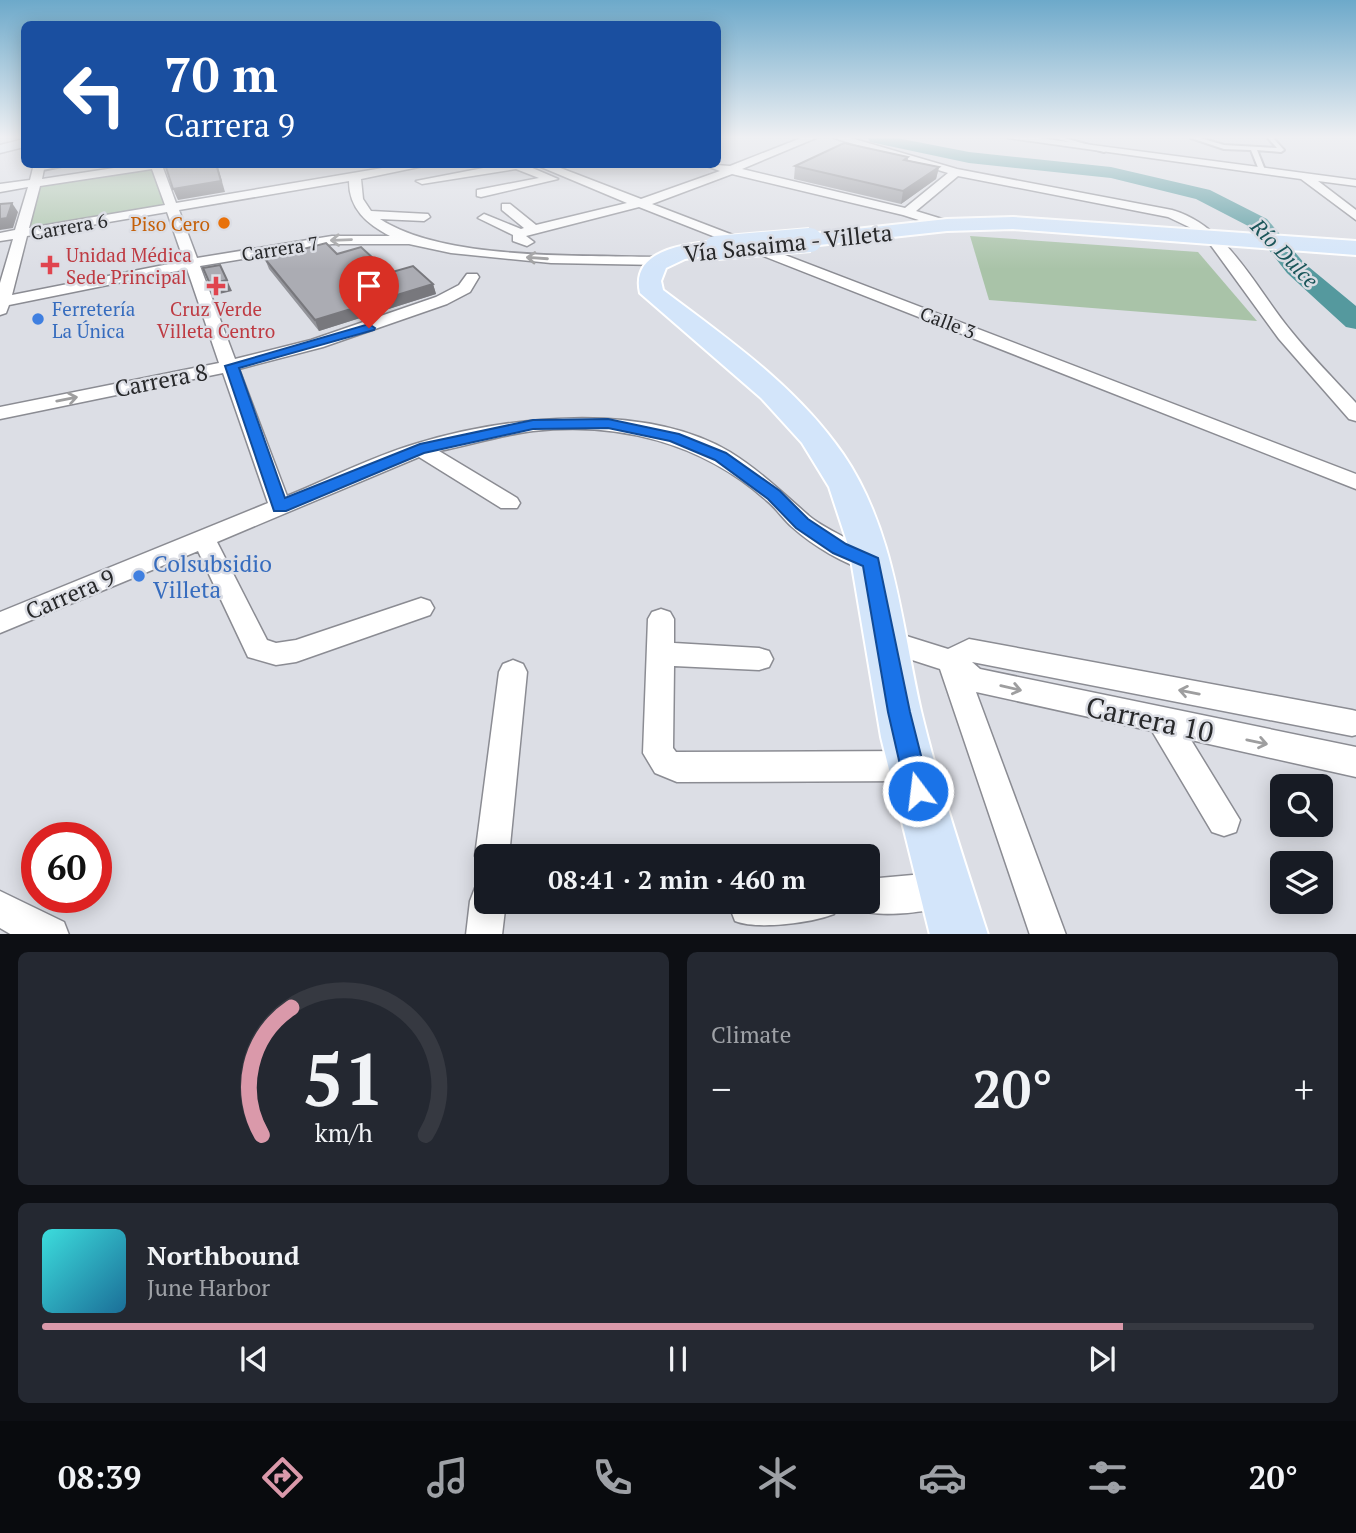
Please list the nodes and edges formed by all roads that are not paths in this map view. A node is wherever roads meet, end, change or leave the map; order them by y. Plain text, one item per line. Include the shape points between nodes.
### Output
1 (44, 182) edge
2 (165, 182) edge
3 (323, 182) edge
4 (355, 182) edge
5 (539, 182) edge
6 (560, 182) edge
7 (580, 182) edge
8 (702, 182) edge
9 (780, 182) edge
10 (944, 182) edge
11 (1005, 182) edge
12 (1310, 182) edge
13 (34, 183) junction
14 (627, 186) dead end
15 (0, 188) edge
16 (481, 193) dead end
17 (661, 198) junction
18 (635, 205) junction
19 (506, 207) dead end
20 (173, 208) junction
21 (700, 212) dead end
22 (907, 212) junction
23 (366, 215) junction
24 (1356, 216) edge
25 (424, 217) dead end
26 (484, 218) dead end
27 (947, 225) junction
28 (686, 229) dead end
29 (526, 231) junction
30 (20, 234) junction
31 (0, 237) edge
32 (1212, 237) junction
33 (409, 240) junction
34 (1356, 248) edge
35 (605, 260) junction
36 (193, 264) junction
37 (654, 271) junction
38 (472, 277) dead end
39 (1, 304) edge
40 (232, 366) junction
41 (0, 413) edge
42 (1356, 415) edge
43 (420, 449) junction
44 (1356, 482) edge
45 (509, 503) dead end
46 (280, 507) junction
47 (204, 539) junction
48 (871, 563) junction
49 (421, 608) dead end
50 (661, 619) dead end
51 (0, 623) edge
52 (884, 640) junction
53 (660, 654) junction
54 (760, 659) dead end
55 (951, 661) junction
56 (513, 672) dead end
57 (1163, 722) junction
58 (1355, 724) edge
59 (1356, 762) edge
60 (911, 766) junction
61 (1224, 820) dead end
62 (493, 844) edge
63 (946, 890) junction
64 (880, 896) edge
65 (0, 909) edge
66 (486, 914) edge
67 (51, 934) edge
68 (484, 934) edge
69 (959, 934) edge
70 (1048, 934) edge

1 - 13 street
2 - 20 street
3 - 20 street, Carrera 6
4 - 23 street via 354,195
5 - 16 street
6 - 18 street, Calle 3
7 - 18 street, Calle 3
8 - 17 street
9 - 22 street
10 - 22 street
11 - 32 street via 1171,214
12 - 24 street
13 - 15 street
13 - 30 street
14 - 17 street
17 - 18 street
17 - 21 street
18 - 28 street, Calle 3
18 - 29 street
18 - 44 street, Calle 3
19 - 29 street
20 - 30 street, Carrera 6
20 - 36 street
22 - 27 street
23 - 25 street
23 - 33 street
26 - 29 street
27 - 32 main road, Vía Sasaima - Villeta via 1013,223
27 - 37 main road, Vía Sasaima - Villeta, bridge via 695,250
29 - 35 street via 518,238 584,251
30 - 31 street, Carrera 6
30 - 39 street
32 - 34 main road, Vía Sasaima - Villeta
32 - 42 street via 1285,335
35 -> 33 street, Carrera 7 via 499,255
33 -> 36 street, Carrera 7 via 332,240
35 - 37 street, Carrera 7
35 - 37 street, Carrera 7
36 - 39 street, Carrera 7
36 - 40 street
37 - 48 main road via 652,293 799,418 831,461 851,502
38 - 40 street, Carrera 8 via 464,289 357,332
41 -> 40 street, Carrera 8
40 - 46 street
43 - 45 street
43 - 46 street, Carrera 9
43 - 48 street, Carrera 9 via 533,425 608,424 674,437 721,456 774,495 802,523
46 - 47 street, Carrera 9
47 - 49 street via 258,649 276,654 296,651
47 - 51 street, Carrera 9
48 - 52 main road
50 - 53 street
52 - 55 street, Carrera 10
52 - 60 main road
53 - 54 street
53 - 60 street via 658,753 666,762 677,766
55 -> 57 street, Carrera 10 via 974,679
58 -> 55 street, Carrera 10 via 968,650
55 - 70 street
56 - 62 street
57 -> 59 street, Carrera 10
57 - 61 street
60 - 63 main road
63 - 64 street
63 - 69 main road
65 - 67 street
66 - 68 street

